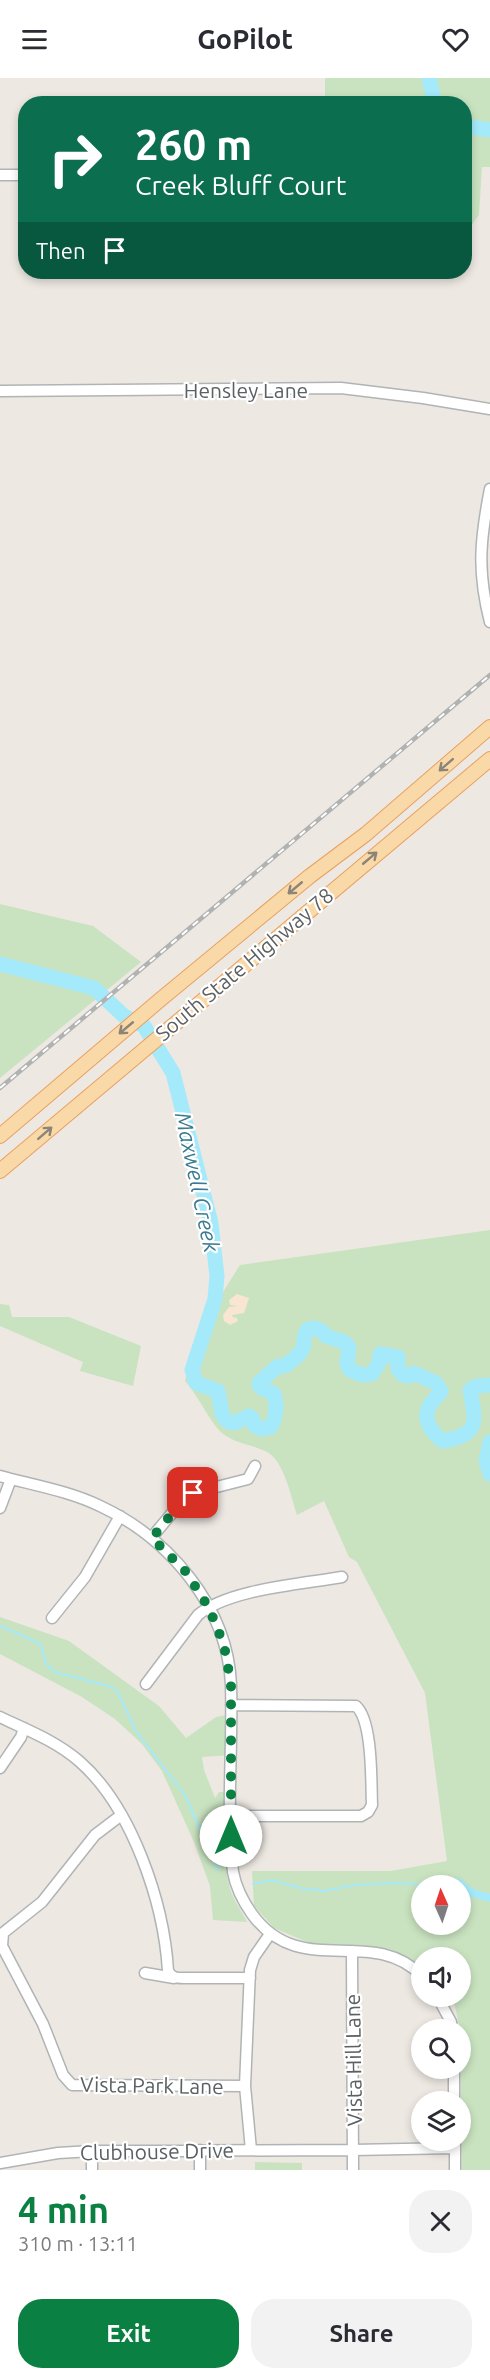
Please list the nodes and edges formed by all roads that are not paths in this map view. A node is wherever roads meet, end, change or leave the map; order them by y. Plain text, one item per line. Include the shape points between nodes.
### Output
1 (0, 175) edge
2 (18, 175) edge
3 (0, 391) edge
4 (490, 409) edge
5 (490, 489) edge
6 (490, 622) edge
7 (490, 727) edge
8 (490, 759) edge
9 (0, 1136) edge
10 (0, 1171) edge
11 (255, 1466) dead end
12 (6, 1478) edge
13 (0, 1508) edge
14 (120, 1516) junction
15 (152, 1538) junction
16 (342, 1577) dead end
17 (209, 1608) junction
18 (52, 1618) dead end
19 (146, 1684) dead end
20 (231, 1705) junction
21 (0, 1717) edge
22 (24, 1728) junction
23 (0, 1768) edge
24 (120, 1816) junction
25 (231, 1816) junction
26 (270, 1935) junction
27 (352, 1950) junction
28 (411, 1968) edge
29 (145, 1973) dead end
30 (171, 1974) junction
31 (250, 1978) junction
32 (245, 2086) junction
33 (411, 2147) edge
34 (250, 2150) junction
35 (353, 2150) junction
36 (92, 2151) junction
37 (200, 2151) junction
38 (455, 2151) edge
39 (0, 2163) edge
40 (92, 2170) edge
41 (200, 2170) edge
42 (353, 2170) edge
43 (455, 2170) edge

1 - 2 street
3 - 4 street, Hensley Lane via 341,388
5 - 6 street via 480,546 483,596
7 -> 9 main road, South State Highway 78
10 -> 8 main road, South State Highway 78
11 - 15 street via 248,1479 206,1489 183,1500
12 - 13 street
12 - 14 street via 78,1497
14 - 15 street
14 - 18 street via 85,1577
15 - 17 street via 186,1572
16 - 17 street via 257,1592
17 - 19 street via 198,1615
17 - 20 street via 228,1662
20 - 25 street
20 - 25 street via 356,1706 362,1714 370,1753 372,1805 361,1816
21 - 22 street
22 - 23 street
22 - 24 street via 80,1762 103,1787
24 - 30 street via 149,1873
24 - 32 street, Vista Park Lane via 95,1835 42,1902 3,1933 2,1946 43,2024 63,2075 72,2085
25 - 26 street via 235,1883 242,1900
26 - 27 street via 302,1949
26 - 31 street via 254,1957
27 - 28 street via 384,1954
27 - 35 street, Vista Hill Lane
29 - 30 street
30 - 31 street
31 - 32 street
32 - 34 street
33 - 35 street, Clubhouse Drive
34 - 35 street, Clubhouse Drive
34 - 37 street, Clubhouse Drive
35 - 42 street, Vista Hill Lane
36 - 37 street, Clubhouse Drive
36 - 39 street, Clubhouse Drive
36 - 40 street
37 - 41 street
38 - 43 street

